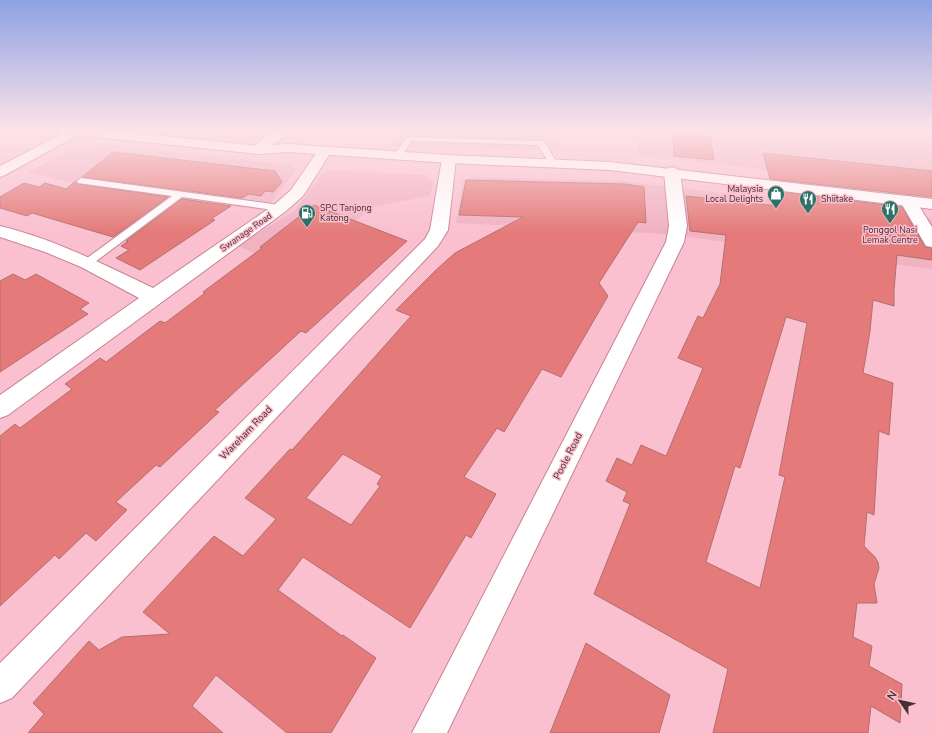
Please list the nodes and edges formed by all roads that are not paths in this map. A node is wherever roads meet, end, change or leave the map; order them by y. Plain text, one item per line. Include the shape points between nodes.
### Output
1 (16, 163) edge
2 (316, 163) edge
3 (448, 163) edge
4 (570, 163) edge
5 (0, 172) edge
6 (672, 172) junction
7 (81, 181) dead end
8 (179, 195) junction
9 (908, 201) junction
10 (932, 204) edge
11 (280, 208) junction
12 (0, 231) edge
13 (932, 242) edge
14 (87, 263) junction
15 (154, 296) junction
16 (0, 408) edge
17 (0, 686) edge
18 (429, 733) edge

1 - 5 street
2 - 11 street, Swanage Road via 296,193
3 - 17 street, Wareham Road via 439,230 432,242
4 - 6 street
6 - 9 street
6 - 18 street, Poole Road via 678,226 675,242
7 - 8 lane
8 - 11 lane
8 - 14 lane
9 - 10 street
9 - 13 street
11 - 15 street, Swanage Road
12 - 14 street
14 - 15 street
15 - 16 street, Swanage Road

